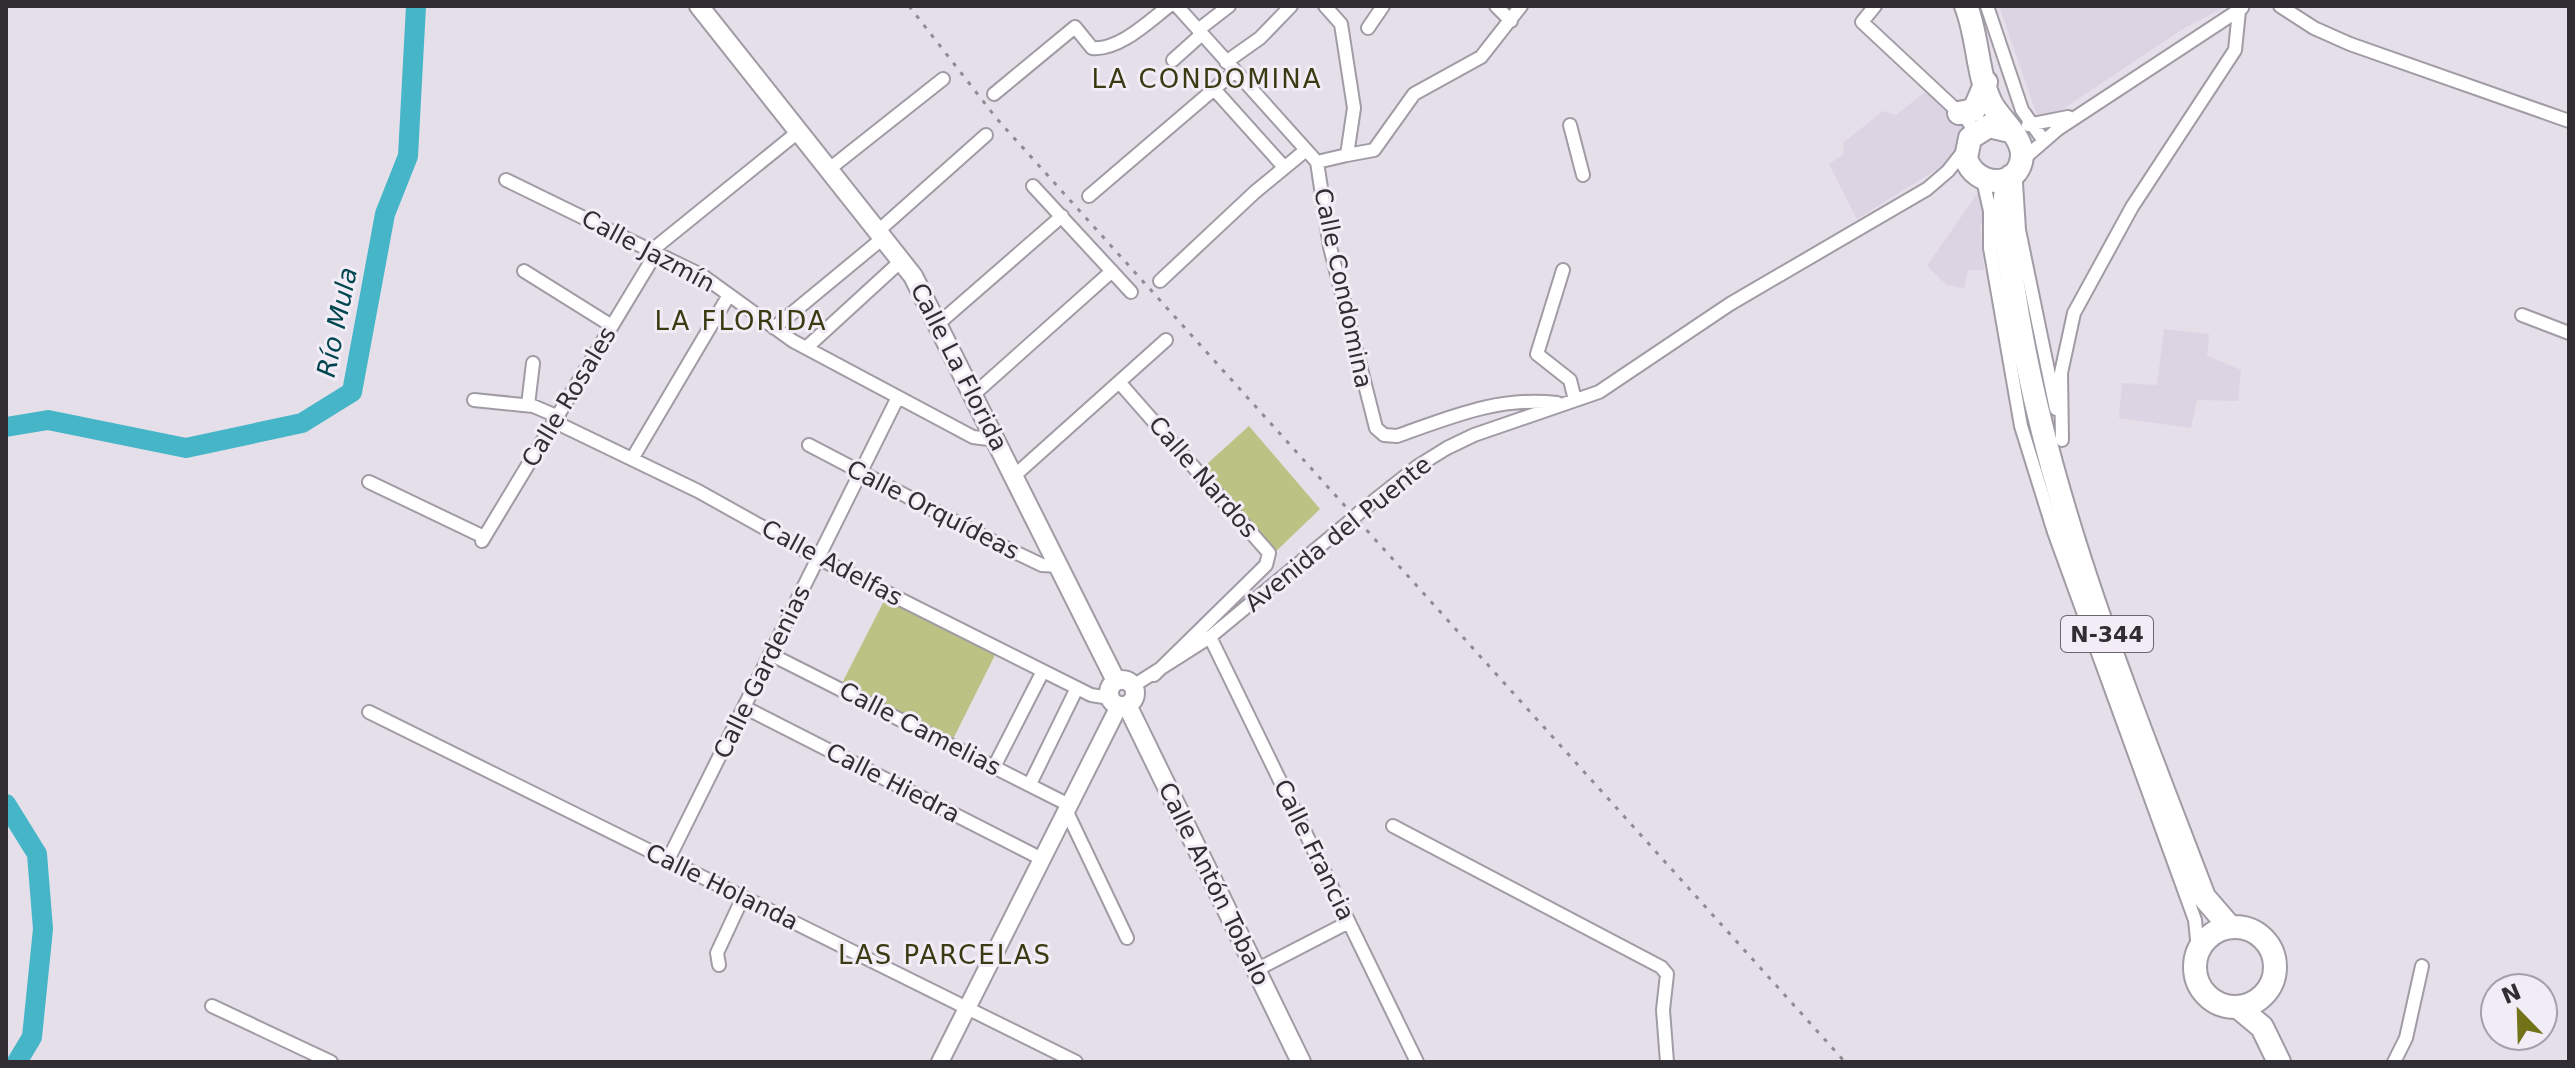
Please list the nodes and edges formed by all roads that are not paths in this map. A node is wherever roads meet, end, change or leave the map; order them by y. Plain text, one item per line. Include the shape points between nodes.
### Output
1 (699, 6) edge
2 (1169, 6) edge
3 (1177, 6) edge
4 (1229, 6) edge
5 (1291, 6) edge
6 (1325, 6) edge
7 (1383, 6) edge
8 (1496, 6) edge
9 (1521, 6) edge
10 (1875, 6) edge
11 (1966, 6) edge
12 (1987, 6) edge
13 (2280, 6) edge
14 (2242, 8) edge
15 (1511, 21) junction
16 (1368, 28) dead end
17 (1200, 32) junction
18 (1173, 60) dead end
19 (1230, 67) junction
20 (943, 79) dead end
21 (1214, 89) junction
22 (1987, 90) junction
23 (994, 94) dead end
24 (2087, 111) junction
25 (1959, 113) junction
26 (2569, 121) edge
27 (2034, 124) junction
28 (1570, 125) dead end
29 (1284, 127) junction
30 (2010, 131) junction
31 (798, 132) junction
32 (986, 135) dead end
33 (1972, 138) junction
34 (2044, 141) junction
35 (1264, 145) junction
36 (1306, 150) junction
37 (1347, 155) junction
38 (1317, 162) junction
39 (1284, 167) junction
40 (2017, 167) junction
41 (828, 170) junction
42 (1583, 175) dead end
43 (1981, 179) junction
44 (506, 180) dead end
45 (1033, 186) dead end
46 (1927, 189) junction
47 (1089, 196) dead end
48 (1062, 216) junction
49 (2005, 231) junction
50 (880, 235) junction
51 (654, 252) junction
52 (901, 261) junction
53 (1563, 270) dead end
54 (524, 271) dead end
55 (1112, 271) junction
56 (1160, 281) dead end
57 (1131, 292) dead end
58 (729, 295) junction
59 (2522, 315) dead end
60 (938, 324) junction
61 (612, 326) junction
62 (774, 328) junction
63 (2569, 333) edge
64 (1166, 340) dead end
65 (806, 348) junction
66 (533, 363) dead end
67 (1119, 382) junction
68 (973, 395) junction
69 (898, 397) junction
70 (474, 400) dead end
71 (1575, 400) junction
72 (1561, 404) junction
73 (528, 405) junction
74 (557, 419) junction
75 (996, 440) junction
76 (809, 445) dead end
77 (632, 459) junction
78 (861, 474) junction
79 (1014, 476) junction
80 (369, 482) dead end
81 (818, 558) junction
82 (1058, 566) junction
83 (1210, 637) junction
84 (770, 654) junction
85 (1043, 671) junction
86 (1154, 675) junction
87 (1077, 688) junction
88 (1121, 695) junction
89 (744, 707) junction
90 (369, 712) dead end
91 (994, 767) junction
92 (1030, 784) junction
93 (1068, 807) junction
94 (1393, 826) dead end
95 (1042, 859) junction
96 (668, 860) junction
97 (743, 897) junction
98 (2204, 897) junction
99 (1349, 922) junction
100 (2230, 927) junction
101 (1127, 938) dead end
102 (2200, 946) junction
103 (719, 965) dead end
104 (2422, 966) dead end
105 (1256, 970) junction
106 (2264, 995) junction
107 (212, 1006) dead end
108 (2238, 1007) junction
109 (967, 1008) junction
110 (2262, 1027) junction
111 (331, 1062) edge
112 (940, 1062) edge
113 (1076, 1062) edge
114 (1301, 1062) edge
115 (1417, 1062) edge
116 (1667, 1062) edge
117 (2279, 1062) edge
118 (2394, 1062) edge

1 - 31 main road, Calle La Florida
2 - 23 street via 1101,49 1092,48 1075,27
3 - 17 street, Calle Condomina
4 - 17 street
5 - 19 street
6 - 37 street via 1341,24 1354,108
7 - 16 street
8 - 15 street
9 - 15 street
10 - 25 street via 1862,22
11 - 22 highway
12 - 27 street via 2022,110
13 - 26 street via 2350,44
14 - 24 street
14 - 40 street via 2235,50 2132,207 2074,313 2061,373 2062,440 2019,230
15 - 37 street via 1481,57 1414,94 1374,150
17 - 18 street
17 - 19 street, Calle Condomina
19 - 21 street
19 - 29 street, Calle Condomina
20 - 41 street
21 - 35 street
21 - 47 street
22 - 25 highway via 1974,110
22 - 30 highway
22 - 33 highway via 1985,115
24 - 27 street
24 - 34 street
25 - 33 street
27 - 30 street
27 - 34 street
28 - 42 street
29 - 35 street
29 - 36 street, Calle Condomina
30 - 33 highway via 1994,126
30 - 40 highway via 2021,147
31 - 41 main road, Calle La Florida
31 - 51 street, Calle Rosales
32 - 50 street
33 - 43 highway, N-344 via 1968,165
33 - 46 street, Avenida del Puente via 1956,163
34 - 40 street
35 - 39 street
36 - 38 street, Calle Condomina
36 - 39 street
37 - 38 street
38 - 72 street, Calle Condomina via 1330,247 1376,428 1397,436 1474,409 1525,399
39 - 56 street
40 - 43 highway via 2000,181
40 - 49 highway via 2004,195
41 - 50 main road, Calle La Florida
43 - 46 street, Avenida del Puente via 1958,177
43 - 49 highway, N-344 via 1995,196
43 - 102 street via 2021,426
44 - 51 street, Calle Jazmín
45 - 48 street
46 - 71 street, Avenida del Puente via 1730,304 1631,374
48 - 55 street
48 - 60 street
49 - 98 highway, N-344 via 2020,329 2054,481
50 - 52 main road, Calle La Florida
50 - 62 street
51 - 58 street, Calle Jazmín
51 - 61 street, Calle Rosales
52 - 60 main road, Calle La Florida
52 - 65 street
53 - 71 street via 1537,354 1570,380
54 - 61 street
55 - 57 street
55 - 68 street
58 - 62 street, Calle Jazmín
58 - 77 street
59 - 63 street
60 - 68 main road, Calle La Florida
61 - 74 street, Calle Rosales
62 - 65 street, Calle Jazmín
64 - 67 street
65 - 69 street, Calle Jazmín
66 - 73 street
67 - 79 street
67 - 86 street, Calle Nardos via 1269,553 1266,565
68 - 75 main road, Calle La Florida
69 - 75 street, Calle Jazmín via 973,437
69 - 78 street, Calle Gardenias
70 - 73 street, Calle Adelfas
71 - 72 street, Avenida del Puente
72 - 83 street, Avenida del Puente, bridge via 1474,435 1418,466
73 - 74 street, Calle Adelfas
74 - 77 street, Calle Adelfas
74 - 80 street, Calle Rosales via 483,539
75 - 79 main road, Calle La Florida
76 - 78 street, Calle Orquídeas
77 - 81 street, Calle Adelfas
78 - 81 street, Calle Gardenias
78 - 82 street, Calle Orquídeas via 1042,565
79 - 82 main road, Calle La Florida
81 - 84 street, Calle Gardenias
81 - 85 street, Calle Adelfas
82 - 88 main road, Calle La Florida
83 - 86 street, Avenida del Puente
83 - 99 street, Calle Francia
84 - 89 street, Calle Gardenias
84 - 91 street, Calle Camelias
85 - 87 street, Calle Adelfas
85 - 91 street
86 - 88 street, Avenida del Puente
87 - 88 street, Calle Adelfas via 1099,698
87 - 92 street
88 - 93 street
88 - 105 main road, Calle Antón Tobalo
89 - 95 street, Calle Hiedra
89 - 96 street, Calle Gardenias
90 - 96 street, Calle Holanda
91 - 92 street, Calle Camelias
92 - 93 street, Calle Camelias
93 - 95 street
93 - 101 street
94 - 116 street via 1661,967 1667,974
95 - 109 street
96 - 97 street, Calle Holanda
97 - 103 street via 717,953
97 - 109 street, Calle Holanda
98 - 100 highway, N-344
98 - 102 highway, N-344
99 - 105 street
99 - 115 street, Calle Francia
100 - 102 highway via 2214,932
100 - 106 highway, N-344 via 2252,930 2271,948 2275,974
102 - 108 highway, N-344 via 2194,966 2202,991 2224,1006
104 - 118 street via 2406,1038
105 - 114 main road, Calle Antón Tobalo
106 - 108 highway
106 - 110 highway, N-344
107 - 111 street
108 - 110 highway, N-344
109 - 112 street
109 - 113 street, Calle Holanda
110 - 117 highway, N-344

